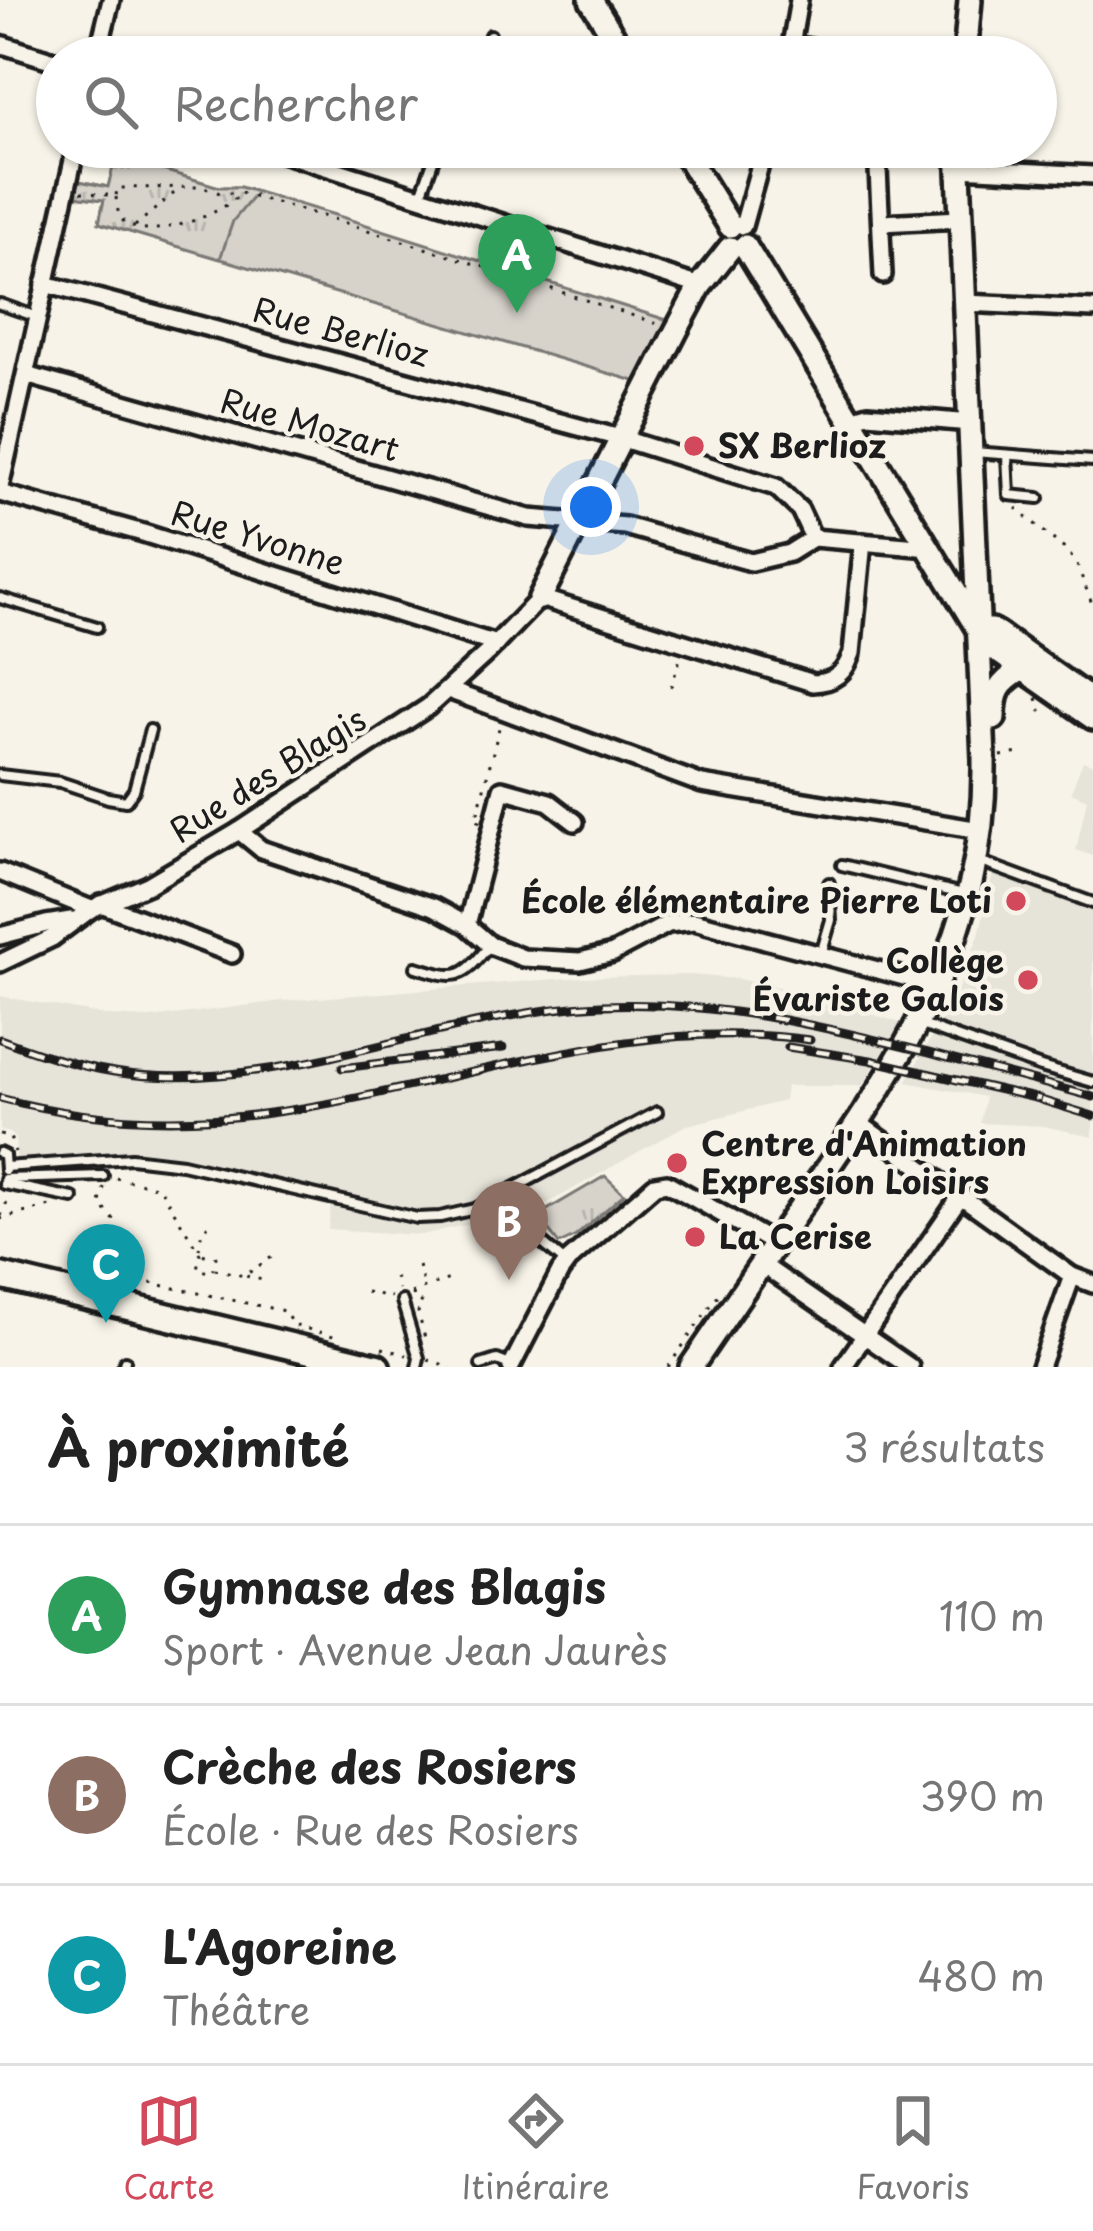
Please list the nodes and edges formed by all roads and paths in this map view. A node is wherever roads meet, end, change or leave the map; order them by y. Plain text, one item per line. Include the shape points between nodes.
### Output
1 (110, 0) edge
2 (591, 0) edge
3 (799, 0) edge
4 (970, 0) edge
5 (102, 36) edge
6 (613, 36) edge
7 (793, 36) edge
8 (967, 36) edge
9 (0, 44) edge
10 (36, 55) edge
11 (72, 168) edge
12 (331, 168) edge
13 (431, 168) edge
14 (694, 168) edge
15 (758, 168) edge
16 (958, 168) edge
17 (1037, 168) edge
18 (878, 169) dead end
19 (1093, 175) edge
20 (180, 189) junction
21 (68, 190) junction
22 (241, 193) junction
23 (116, 196) junction
24 (421, 196) junction
25 (961, 219) junction
26 (881, 223) junction
27 (135, 226) junction
28 (536, 232) junction
29 (737, 236) junction
30 (522, 275) dead end
31 (883, 275) dead end
32 (45, 284) junction
33 (700, 286) junction
34 (964, 303) junction
35 (0, 304) edge
36 (1093, 309) edge
37 (38, 318) junction
38 (676, 331) junction
39 (26, 375) junction
40 (851, 419) junction
41 (970, 423) junction
42 (620, 438) junction
43 (971, 452) junction
44 (1007, 454) junction
45 (1093, 461) edge
46 (0, 490) edge
47 (1039, 498) dead end
48 (1012, 505) dead end
49 (579, 523) junction
50 (813, 538) junction
51 (975, 541) junction
52 (863, 542) junction
53 (930, 548) junction
54 (0, 598) edge
55 (540, 598) junction
56 (1093, 606) edge
57 (97, 627) dead end
58 (979, 630) junction
59 (685, 643) junction
60 (496, 644) junction
61 (1022, 670) junction
62 (671, 687) dead end
63 (448, 690) junction
64 (1036, 696) dead end
65 (1093, 702) edge
66 (503, 710) junction
67 (1093, 718) edge
68 (1043, 719) dead end
69 (150, 730) dead end
70 (1019, 753) dead end
71 (991, 758) junction
72 (0, 775) edge
73 (575, 822) dead end
74 (492, 828) junction
75 (980, 830) junction
76 (239, 831) junction
77 (976, 859) junction
78 (842, 865) dead end
79 (0, 872) edge
80 (829, 884) dead end
81 (968, 895) junction
82 (1093, 903) edge
83 (96, 906) junction
84 (74, 920) junction
85 (467, 925) junction
86 (0, 936) edge
87 (490, 945) junction
88 (232, 955) dead end
89 (820, 956) junction
90 (0, 963) edge
91 (416, 968) dead end
92 (938, 986) junction
93 (919, 1024) junction
94 (1093, 1082) edge
95 (657, 1112) dead end
96 (859, 1123) junction
97 (0, 1134) edge
98 (15, 1146) dead end
99 (0, 1153) edge
100 (5, 1167) junction
101 (103, 1176) dead end
102 (3, 1187) edge
103 (960, 1197) junction
104 (39, 1198) dead end
105 (73, 1198) dead end
106 (28, 1201) dead end
107 (39, 1209) junction
108 (0, 1218) edge
109 (116, 1220) dead end
110 (213, 1226) dead end
111 (186, 1232) junction
112 (530, 1233) dead end
113 (202, 1235) junction
114 (775, 1244) junction
115 (199, 1252) junction
116 (272, 1257) dead end
117 (567, 1263) junction
118 (761, 1264) junction
119 (418, 1266) dead end
120 (213, 1269) junction
121 (0, 1276) edge
122 (244, 1276) junction
123 (1072, 1276) junction
124 (395, 1277) dead end
125 (455, 1277) dead end
126 (184, 1279) dead end
127 (262, 1280) dead end
128 (1093, 1283) edge
129 (104, 1284) dead end
130 (425, 1288) junction
131 (182, 1289) junction
132 (366, 1292) dead end
133 (413, 1292) junction
134 (399, 1300) joint
135 (418, 1312) dead end
136 (864, 1334) junction
137 (350, 1340) dead end
138 (375, 1357) edge
139 (418, 1363) edge
140 (481, 1365) edge
141 (511, 1366) edge
142 (452, 1367) edge
143 (691, 1367) edge
144 (843, 1367) edge
145 (910, 1367) edge
146 (1040, 1367) edge

1 - 5 street
2 - 6 main road
3 - 7 street
4 - 8 main road
9 - 10 street
11 - 21 street
12 - 24 street
13 - 24 lane
14 - 29 main road
15 - 29 street
16 - 25 main road
17 - 19 street
18 - 26 street
20 - 22 path
20 - 23 path via 117,188
20 - 27 path
21 - 23 path
21 - 32 street
22 - 27 path via 206,217
22 - 38 path
23 - 27 path via 118,213
24 - 28 street
25 - 26 street
25 - 34 main road
26 - 31 street
28 - 30 lane
28 - 33 street
29 - 33 main road
29 - 40 main road
32 - 37 street
32 - 42 street, Rue Berlioz
33 - 38 main road
34 - 36 street
34 - 41 main road
35 - 37 lane
37 - 39 street
38 - 42 main road
39 - 46 street
39 - 49 street, Rue Mozart via 529,518
40 - 41 street
40 - 53 main road
41 - 43 main road
42 - 49 main road
42 - 50 street, Rue Berlioz via 776,487
43 - 44 lane
43 - 51 main road
44 - 45 lane
44 - 47 lane via 1009,495
46 - 60 street, Rue Yvonne
48 - 56 path via 1068,552
49 - 50 street, Rue Mozart via 625,526 751,562
49 - 55 main road
50 - 52 street
51 - 53 main road
51 - 58 main road
52 - 53 street
52 - 59 street via 852,652 829,682
53 - 58 main road
54 - 57 lane
55 - 59 street
55 - 60 street, Rue des Blagis
58 - 61 main road
58 - 65 main road via 992,630
58 - 71 main road
59 - 62 path
60 - 63 street, Rue des Blagis
61 - 67 main road
61 - 71 main road via 994,697
63 - 66 street
63 - 76 street, Rue des Blagis
64 - 68 path
66 - 74 path via 476,820
66 - 75 street via 702,784
69 - 72 lane via 126,801
70 - 71 path
71 - 75 main road
73 - 74 street via 549,802 502,789
74 - 85 street
75 - 77 main road
76 - 83 street, Rue des Blagis
76 - 85 street via 261,848
77 - 81 main road
77 - 82 lane
78 - 81 lane
79 - 83 street
80 - 89 lane via 831,920
81 - 92 main road
83 - 84 street, Rue des Blagis
83 - 88 street
84 - 86 street
84 - 90 street, Rue des Blagis
85 - 87 street
87 - 89 street via 523,958 580,961 694,921
87 - 91 lane via 463,973
89 - 92 street
92 - 93 main road
93 - 94 lane
93 - 96 main road
95 - 100 lane via 475,1209 417,1218 182,1164 131,1158
96 - 103 street
96 - 114 main road
97 - 98 path
99 - 100 lane
100 - 102 lane
101 - 102 lane
102 - 105 lane
102 - 108 path via 12,1191
103 - 123 street
103 - 136 street
104 - 107 path via 61,1203
106 - 107 path
107 - 108 path
109 - 111 path via 100,1202 106,1176 160,1188
110 - 113 path
111 - 113 path
111 - 115 path
112 - 117 lane
113 - 115 path
114 - 117 street via 668,1183
114 - 118 main road
115 - 120 path via 216,1257
115 - 120 path via 196,1269
116 - 122 path
117 - 141 street
118 - 136 street
118 - 143 main road
119 - 130 path
120 - 122 path
121 - 138 main road via 142,1320
122 - 127 path
123 - 128 street
123 - 146 street
124 - 133 path via 401,1296
125 - 130 path
126 - 131 path
129 - 131 path via 112,1275
130 - 133 path
131 - 137 path via 284,1311 293,1325
132 - 134 path
133 - 135 path via 423,1303
134 - 139 lane
136 - 144 street
136 - 145 street
138 - 139 path
139 - 142 path
140 - 141 lane

